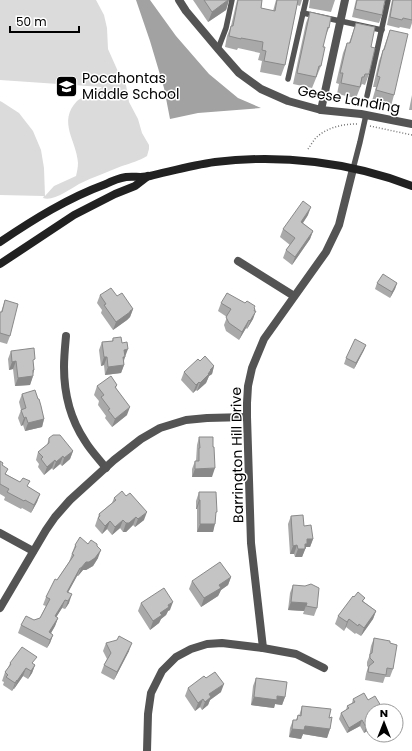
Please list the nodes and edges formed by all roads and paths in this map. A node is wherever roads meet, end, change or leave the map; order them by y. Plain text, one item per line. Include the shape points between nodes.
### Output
1 (179, 0) edge
2 (224, 0) edge
3 (232, 0) edge
4 (306, 0) edge
5 (345, 0) edge
6 (388, 0) edge
7 (230, 9) junction
8 (303, 13) junction
9 (341, 21) junction
10 (382, 30) junction
11 (218, 49) junction
12 (288, 79) dead end
13 (367, 96) dead end
14 (321, 110) junction
15 (366, 115) junction
16 (412, 124) edge
17 (353, 169) junction
18 (148, 176) junction
19 (412, 186) edge
20 (0, 242) edge
21 (238, 261) dead end
22 (0, 264) edge
23 (294, 296) junction
24 (66, 336) dead end
25 (247, 418) junction
26 (106, 468) junction
27 (0, 533) edge
28 (33, 551) junction
29 (0, 608) edge
30 (263, 648) junction
31 (324, 668) dead end
32 (147, 751) edge

1 - 11 street, Geese Landing
2 - 7 lane
3 - 7 lane
4 - 8 lane
5 - 9 street
6 - 10 lane
7 - 11 lane
8 - 9 lane
8 - 12 lane
9 - 10 lane
9 - 14 street
10 - 13 lane
11 - 14 street, Geese Landing via 239,73 261,89 288,101
14 - 15 street, Geese Landing
15 - 16 street, Geese Landing
15 - 17 lane
17 - 18 main road via 319,163 250,160 215,162
17 - 19 main road
17 - 23 street, Barrington Hill Drive via 339,224 326,252
18 - 20 main road via 126,177 88,191 42,214
18 - 22 main road via 135,186 74,215
21 - 23 street
23 - 25 street, Barrington Hill Drive via 264,339 252,368 248,386
24 - 26 street via 64,379 68,403 75,424
25 - 26 street via 186,420 160,428 141,439
25 - 30 street, Barrington Hill Drive via 251,543
26 - 28 street via 55,517
27 - 28 street
28 - 29 street
30 - 31 street via 296,654
30 - 32 street via 222,643 207,644 176,657 162,671 151,693

